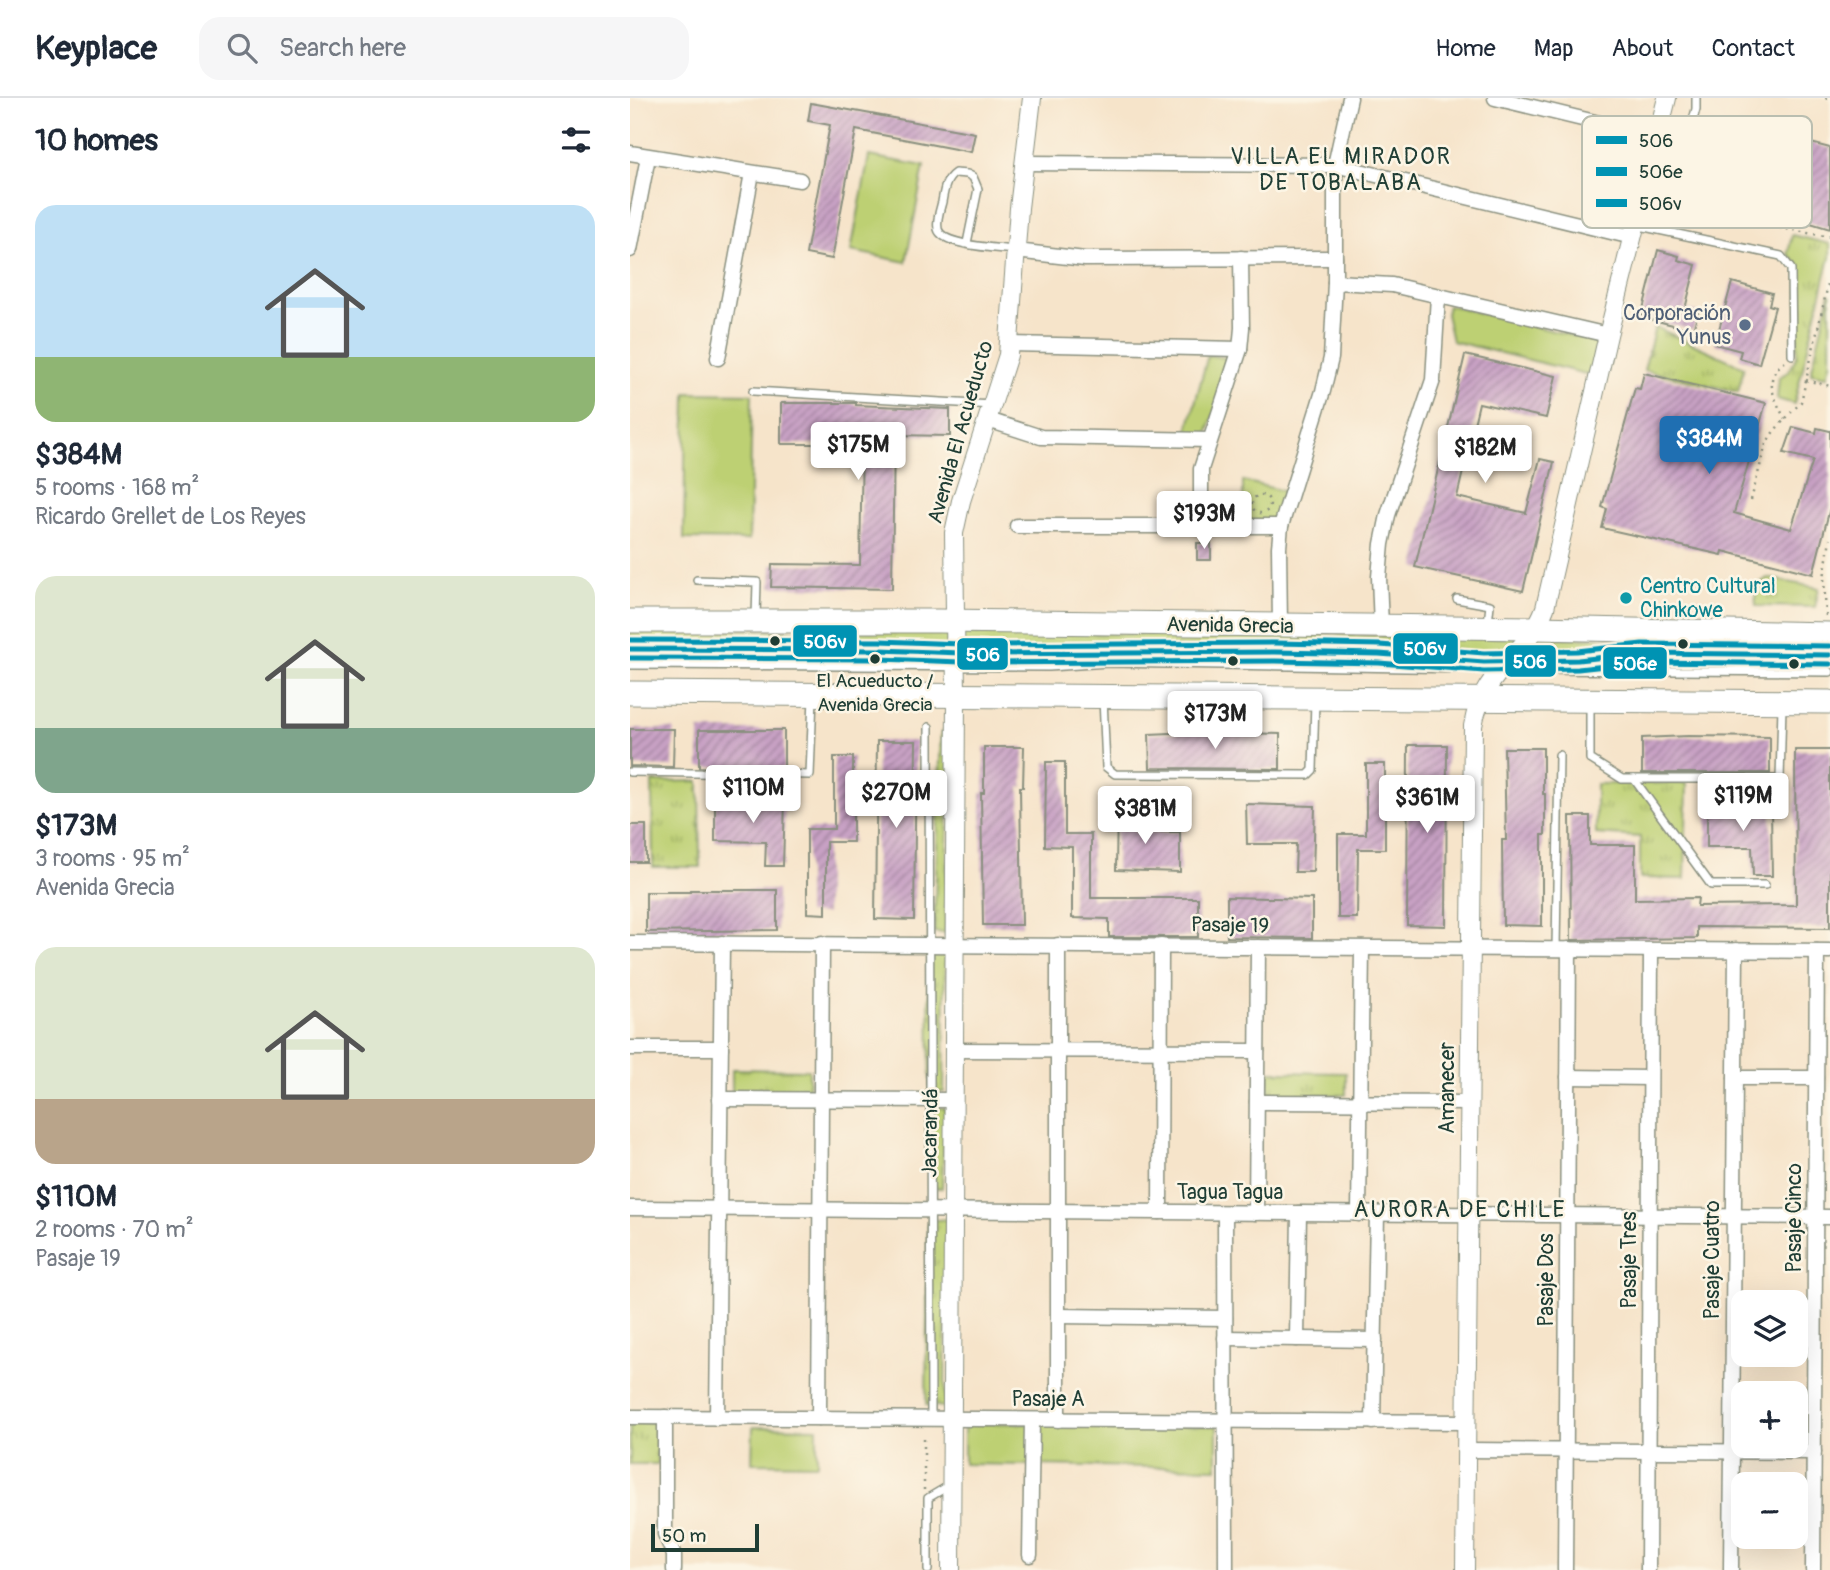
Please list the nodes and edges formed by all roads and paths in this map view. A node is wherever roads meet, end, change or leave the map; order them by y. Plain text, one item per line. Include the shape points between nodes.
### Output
1 (1032, 98) edge
2 (1350, 98) edge
3 (1495, 98) edge
4 (1667, 98) edge
5 (1696, 98) edge
6 (1662, 116) edge
7 (1694, 116) edge
8 (1582, 119) edge
9 (630, 153) edge
10 (648, 157) junction
11 (1024, 163) junction
12 (1335, 165) junction
13 (751, 173) junction
14 (800, 180) dead end
15 (1582, 220) edge
16 (1619, 228) edge
17 (1634, 228) edge
18 (1780, 228) edge
19 (1633, 231) junction
20 (1830, 237) edge
21 (967, 243) junction
22 (630, 250) edge
23 (1016, 251) junction
24 (1241, 258) junction
25 (1335, 258) junction
26 (1830, 278) edge
27 (1335, 282) junction
28 (1438, 296) junction
29 (1608, 335) junction
30 (1010, 344) junction
31 (1240, 349) junction
32 (1792, 355) joint
33 (718, 358) dead end
34 (1806, 380) junction
35 (1830, 386) edge
36 (752, 391) dead end
37 (990, 413) junction
38 (1785, 419) junction
39 (1210, 440) junction
40 (1267, 497) joint
41 (1751, 499) dead end
42 (1017, 526) dead end
43 (1201, 526) junction
44 (1281, 526) junction
45 (1830, 540) edge
46 (697, 580) dead end
47 (1457, 599) dead end
48 (630, 621) edge
49 (756, 621) junction
50 (955, 621) junction
51 (1280, 626) junction
52 (1381, 627) junction
53 (1488, 628) junction
54 (1536, 628) junction
55 (1829, 641) edge
56 (630, 649) edge
57 (956, 659) junction
58 (630, 665) edge
59 (1503, 665) junction
60 (1830, 672) edge
61 (630, 694) edge
62 (813, 695) junction
63 (956, 696) junction
64 (1103, 697) junction
65 (1315, 699) junction
66 (1479, 701) junction
67 (1590, 701) junction
68 (1782, 702) junction
69 (1830, 702) edge
70 (929, 727) dead end
71 (1559, 755) dead end
72 (630, 772) edge
73 (1634, 779) junction
74 (1765, 885) dead end
75 (630, 943) edge
76 (722, 943) junction
77 (822, 943) junction
78 (931, 944) junction
79 (953, 944) junction
80 (1058, 945) junction
81 (1161, 946) junction
82 (1258, 947) junction
83 (1362, 948) junction
84 (1471, 949) junction
85 (1563, 949) junction
86 (1651, 950) junction
87 (1736, 950) junction
88 (1823, 951) edge
89 (630, 1048) edge
90 (721, 1048) junction
91 (953, 1050) junction
92 (1058, 1050) junction
93 (1161, 1051) junction
94 (1257, 1051) junction
95 (1568, 1077) junction
96 (1735, 1077) junction
97 (1649, 1078) junction
98 (1816, 1078) junction
99 (720, 1099) junction
100 (821, 1099) junction
101 (931, 1100) junction
102 (953, 1100) junction
103 (1257, 1102) junction
104 (1360, 1102) junction
105 (1469, 1102) junction
106 (630, 1208) edge
107 (719, 1209) junction
108 (820, 1210) junction
109 (931, 1210) junction
110 (952, 1210) junction
111 (1058, 1211) junction
112 (1160, 1212) junction
113 (1224, 1213) junction
114 (1256, 1213) junction
115 (1299, 1213) junction
116 (1359, 1214) junction
117 (1377, 1214) junction
118 (1468, 1215) junction
119 (1567, 1215) junction
120 (1650, 1216) junction
121 (1734, 1216) junction
122 (1823, 1217) edge
123 (1058, 1316) junction
124 (1225, 1318) junction
125 (1225, 1338) junction
126 (1297, 1339) junction
127 (1375, 1340) junction
128 (1814, 1380) junction
129 (1830, 1380) edge
130 (1733, 1381) edge
131 (630, 1417) edge
132 (665, 1417) junction
133 (717, 1418) junction
134 (819, 1418) junction
135 (931, 1419) junction
136 (953, 1419) junction
137 (1032, 1420) junction
138 (1058, 1420) junction
139 (1225, 1421) junction
140 (1373, 1422) junction
141 (1466, 1422) junction
142 (1466, 1450) junction
143 (1566, 1450) junction
144 (1649, 1451) junction
145 (1731, 1451) edge
146 (1808, 1452) edge
147 (1814, 1452) junction
148 (1732, 1458) edge
149 (953, 1483) junction
150 (1030, 1556) dead end
151 (674, 1570) edge
152 (928, 1570) edge
153 (951, 1570) edge
154 (1226, 1570) edge
155 (1465, 1570) edge
156 (1565, 1570) edge
157 (1648, 1570) edge
158 (1731, 1570) edge
159 (1813, 1570) edge

1 - 11 street, Avenida El Acueducto
2 - 12 street
3 - 8 street
4 - 6 street
5 - 7 lane
9 - 10 street
10 - 13 street
10 - 22 street
11 - 12 street
11 - 23 street, Avenida El Acueducto
12 - 15 street
12 - 25 street
13 - 14 street
13 - 33 street
16 - 19 street
17 - 19 street
18 - 20 path
19 - 29 street
19 - 32 lane via 1780,256 1791,269
21 - 21 lane via 978,189 973,177 954,173 945,185 938,229 949,240
21 - 23 lane
23 - 24 street via 1085,258
23 - 30 street, Avenida El Acueducto
24 - 25 street
24 - 31 street
25 - 27 street
26 - 34 path
27 - 28 street via 1392,285
27 - 44 street via 1328,375
28 - 29 street
28 - 52 street via 1433,380 1382,544
29 - 54 street via 1551,587
30 - 31 street
30 - 37 street, Avenida El Acueducto
31 - 39 street
32 - 38 path via 1777,367 1770,382
34 - 35 path
34 - 38 path via 1801,402
36 - 37 lane
37 - 39 street via 1041,437
37 - 50 street, Avenida El Acueducto via 956,524
38 - 41 path via 1766,444
39 - 43 street via 1201,468
40 - 40 path via 1267,511 1253,510 1254,498
42 - 43 street
43 - 44 street
44 - 51 street
45 - 55 path via 1824,578
46 - 49 lane via 757,582
47 - 53 lane via 1490,605
48 - 49 main road, Avenida Grecia
49 - 50 main road, Avenida Grecia
50 - 51 main road, Avenida Grecia
50 - 57 street, Avenida El Acueducto
51 - 52 main road, Avenida Grecia
52 - 53 main road, Avenida Grecia
53 - 54 main road, Avenida Grecia
54 - 55 main road, Avenida Grecia
54 - 59 street, Amanecer
55 - 59 lane
56 - 57 lane
57 - 58 lane
57 - 59 lane via 1049,667 1108,663
57 - 59 lane via 1301,652
57 - 63 street, Avenida El Acueducto
59 - 60 lane
59 - 66 street, Amanecer
61 - 62 main road
62 - 63 main road
62 - 72 lane via 810,775
63 - 64 main road
63 - 79 street, Jacarandá
64 - 65 main road
64 - 65 lane via 1106,767 1115,775 1311,774
65 - 66 main road
66 - 67 main road
66 - 84 street, Amanecer via 1472,744
67 - 68 main road
67 - 73 lane via 1590,759 1622,779
68 - 69 main road
68 - 73 lane via 1780,779
70 - 78 lane
71 - 85 lane
73 - 74 lane via 1711,885
75 - 76 street, Pasaje 19
76 - 77 street, Pasaje 19
76 - 90 street
77 - 78 street, Pasaje 19
77 - 100 street
78 - 79 street, Pasaje 19
78 - 101 lane
79 - 80 street, Pasaje 19
79 - 91 street, Jacarandá
80 - 81 street, Pasaje 19
80 - 92 street
81 - 82 street, Pasaje 19
81 - 93 street
82 - 83 street, Pasaje 19
82 - 94 street
83 - 84 street, Pasaje 19
83 - 104 street
84 - 85 street, Pasaje 19
84 - 105 street, Amanecer
85 - 86 street, Pasaje 19
85 - 95 street, Pasaje Dos
86 - 87 street, Pasaje 19
86 - 97 street, Pasaje Tres
87 - 88 street, Pasaje 19
87 - 96 street, Pasaje Cuatro
88 - 98 street, Pasaje Cinco
89 - 90 street
90 - 99 street
91 - 92 street
91 - 102 street, Jacarandá
92 - 93 street
92 - 111 street
93 - 94 street
93 - 112 street
94 - 103 street
95 - 97 street
95 - 119 street, Pasaje Dos
96 - 98 street
96 - 121 street, Pasaje Cuatro
97 - 120 street, Pasaje Tres
98 - 122 street, Pasaje Cinco
99 - 100 street
99 - 107 street
100 - 101 street
100 - 108 street
101 - 102 street
101 - 109 lane
102 - 110 street, Jacarandá
103 - 104 street
103 - 114 street
104 - 105 street
104 - 116 street
105 - 118 street, Amanecer
106 - 107 street, Tagua Tagua
107 - 108 street, Tagua Tagua
107 - 133 street
108 - 109 street, Tagua Tagua
108 - 134 street
109 - 110 street, Tagua Tagua
109 - 135 lane
110 - 111 street, Tagua Tagua
110 - 136 street, Jacarandá
111 - 112 street, Tagua Tagua
111 - 123 street
112 - 113 street, Tagua Tagua
113 - 114 street, Tagua Tagua
113 - 124 street
114 - 115 street, Tagua Tagua
115 - 116 street, Tagua Tagua
115 - 126 street
116 - 117 street, Tagua Tagua
117 - 118 street, Tagua Tagua
117 - 127 street
118 - 119 street, Tagua Tagua
118 - 141 street, Amanecer
119 - 120 street, Tagua Tagua
119 - 143 street, Pasaje Dos
120 - 121 street, Tagua Tagua
120 - 144 street, Pasaje Tres
121 - 122 street, Tagua Tagua
121 - 130 street, Pasaje Cuatro
122 - 128 street, Pasaje Cinco
123 - 124 street
123 - 138 street
124 - 125 street
125 - 126 street
125 - 139 street
126 - 127 street
127 - 140 street
128 - 129 street
128 - 147 street, Pasaje Cinco
131 - 132 street, Pasaje A
132 - 133 street, Pasaje A
132 - 151 street via 665,1534 674,1555
133 - 134 street, Pasaje A
134 - 135 street, Pasaje A
135 - 136 street, Pasaje A
136 - 137 street, Pasaje A
136 - 149 street, Jacarandá
137 - 138 street, Pasaje A
137 - 150 street
138 - 139 street, Pasaje A
139 - 140 street, Pasaje A
139 - 154 street
140 - 141 street, Pasaje A
141 - 142 street, Amanecer
142 - 143 street
142 - 155 street, Amanecer
143 - 144 street
143 - 156 street, Pasaje Dos
144 - 145 street
144 - 157 street, Pasaje Tres
146 - 147 street
147 - 159 street, Pasaje Cinco
148 - 158 street, Pasaje Cuatro
149 - 152 lane via 928,1498
149 - 153 street, Jacarandá

